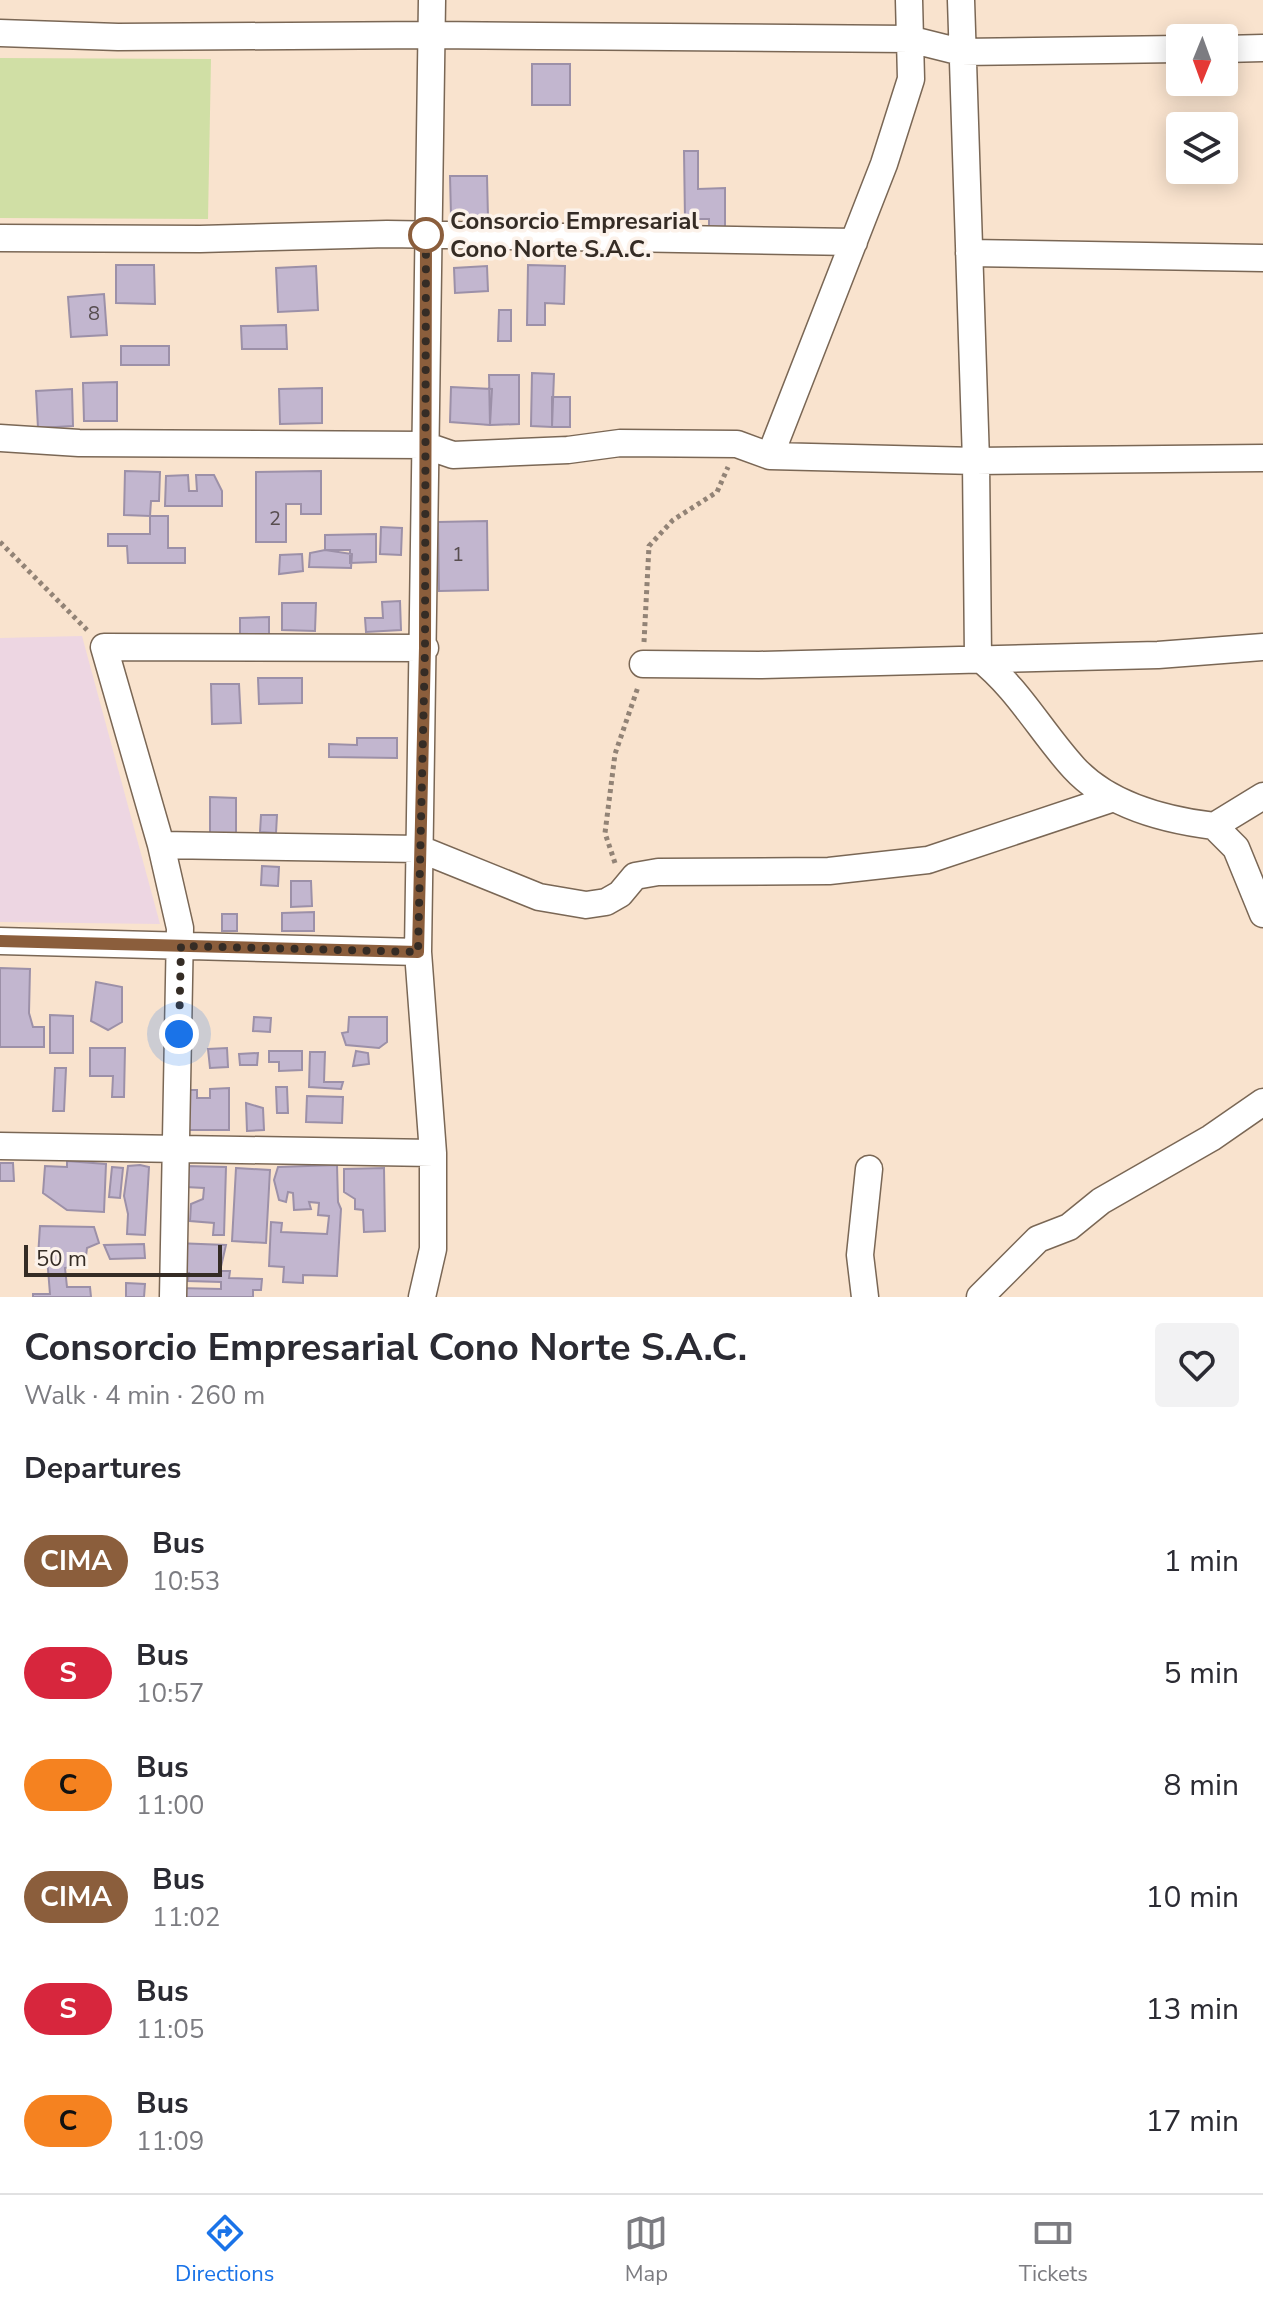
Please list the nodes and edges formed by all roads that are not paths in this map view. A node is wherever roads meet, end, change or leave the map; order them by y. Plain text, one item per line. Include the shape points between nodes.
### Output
1 (432, 0) edge
2 (909, 0) edge
3 (961, 0) edge
4 (0, 33) edge
5 (432, 35) junction
6 (909, 39) junction
7 (1263, 48) edge
8 (1166, 49) edge
9 (1238, 49) edge
10 (961, 52) junction
11 (426, 235) junction
12 (0, 238) edge
13 (854, 242) junction
14 (969, 253) junction
15 (1263, 258) edge
16 (0, 438) edge
17 (424, 445) junction
18 (770, 456) junction
19 (1263, 458) edge
20 (976, 461) junction
21 (1263, 647) edge
22 (425, 648) junction
23 (978, 657) junction
24 (643, 664) dead end
25 (1263, 796) edge
26 (1111, 799) junction
27 (1214, 826) junction
28 (161, 845) junction
29 (420, 849) junction
30 (1263, 914) edge
31 (0, 941) edge
32 (181, 946) junction
33 (418, 952) junction
34 (1263, 1102) edge
35 (0, 1146) edge
36 (176, 1150) junction
37 (433, 1153) junction
38 (869, 1169) dead end
39 (173, 1297) edge
40 (422, 1297) edge
41 (865, 1297) edge
42 (980, 1297) edge

1 - 5 street
2 - 6 street
3 - 10 street
4 - 5 street
5 - 6 street
5 - 11 street
6 - 10 street
6 - 13 street via 911,79
7 - 9 street
8 - 10 street
10 - 14 street
11 - 12 street
11 - 13 street
11 - 17 street
13 - 18 street
14 - 15 street
14 - 20 street
16 - 17 street
17 - 18 street via 453,455 620,443 737,444
17 - 22 street
18 - 20 street
19 - 20 street
20 - 23 street
21 - 23 street via 1158,655
22 - 28 street via 104,647
22 - 29 street
23 - 24 street
23 - 26 street via 1002,676 1076,770
25 - 27 street
26 - 27 street
26 - 29 street via 928,860 829,871 658,872 635,876 620,894 586,905 539,897
27 - 30 street via 1236,848
28 - 29 street
28 - 32 street
29 - 33 street
31 - 32 street
32 - 33 street
32 - 36 street
33 - 37 street
34 - 42 street via 1101,1201 1069,1227 1038,1239
35 - 36 street
36 - 37 street
36 - 39 street
37 - 40 street via 433,1249
38 - 41 street via 860,1255

